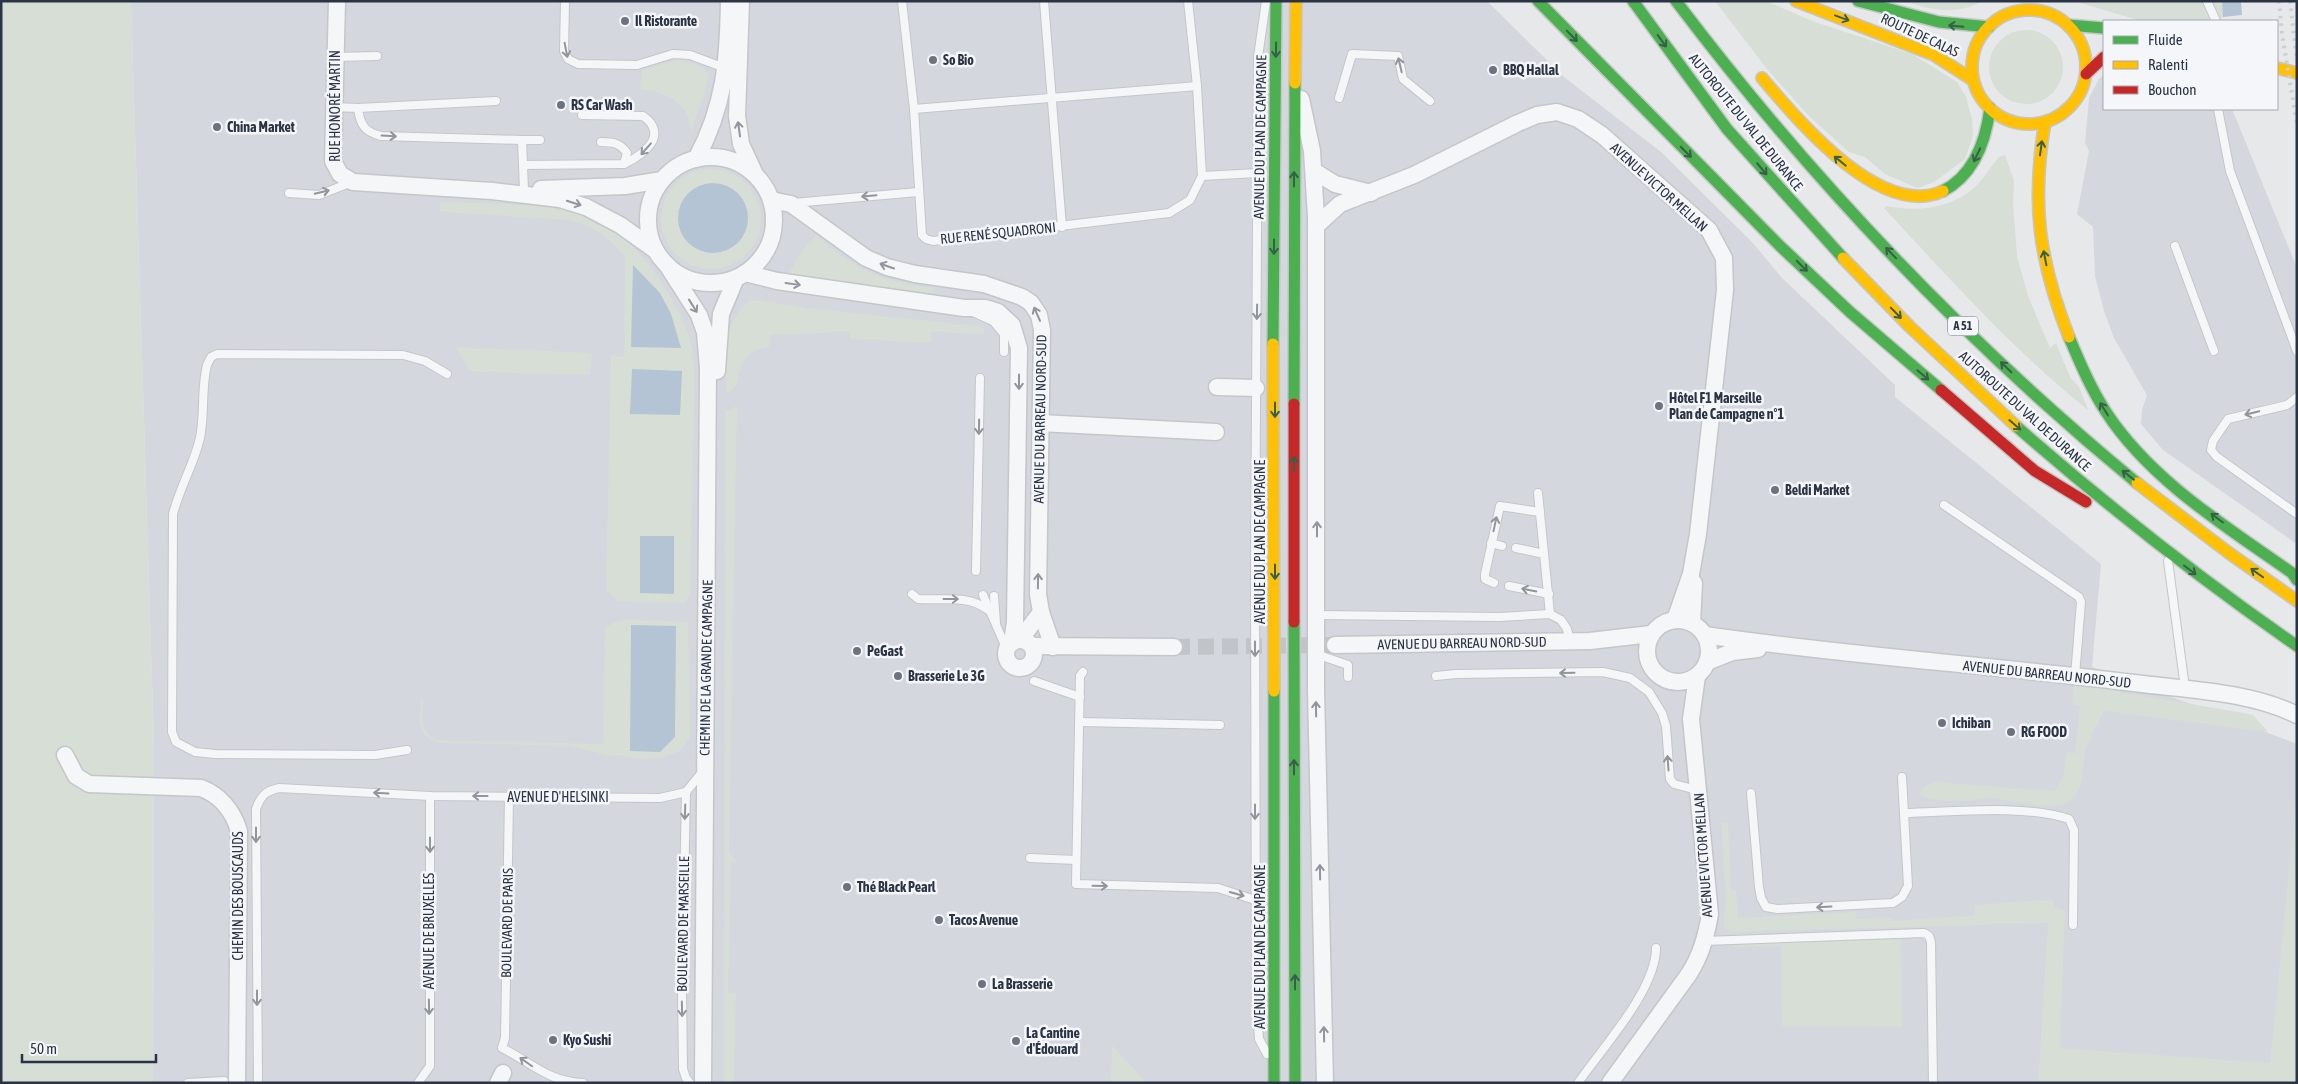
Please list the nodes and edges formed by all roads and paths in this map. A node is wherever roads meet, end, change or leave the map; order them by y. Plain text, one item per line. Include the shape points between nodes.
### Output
1 (337, 1) edge
2 (566, 1) edge
3 (729, 1) edge
4 (741, 1) edge
5 (902, 1) edge
6 (1044, 1) edge
7 (1188, 1) edge
8 (1266, 1) edge
9 (1276, 1) edge
10 (1296, 1) edge
11 (1538, 1) edge
12 (1633, 1) edge
13 (1676, 1) edge
14 (1796, 1) edge
15 (1858, 1) edge
16 (2207, 1) edge
17 (2216, 20) edge
18 (2068, 25) junction
19 (1989, 27) junction
20 (2103, 28) edge
21 (376, 56) dead end
22 (335, 57) junction
23 (2103, 58) edge
24 (2278, 68) edge
25 (726, 69) junction
26 (1754, 69) dead end
27 (2297, 73) edge
28 (1295, 74) junction
29 (2086, 74) junction
30 (1974, 80) junction
31 (1198, 86) junction
32 (1340, 98) dead end
33 (1050, 99) junction
34 (496, 101) dead end
35 (1430, 101) dead end
36 (333, 107) junction
37 (358, 108) junction
38 (914, 108) junction
39 (1990, 108) junction
40 (2218, 110) edge
41 (582, 115) dead end
42 (2045, 122) junction
43 (522, 140) junction
44 (540, 140) dead end
45 (601, 142) dead end
46 (696, 158) junction
47 (624, 164) junction
48 (523, 165) junction
49 (1314, 171) junction
50 (1258, 173) junction
51 (755, 174) junction
52 (1202, 176) junction
53 (662, 180) junction
54 (353, 182) junction
55 (524, 190) junction
56 (492, 191) junction
57 (288, 192) dead end
58 (918, 192) junction
59 (1371, 193) junction
60 (771, 200) junction
61 (791, 204) junction
62 (1248, 218) dead end
63 (1257, 218) junction
64 (1297, 218) junction
65 (1062, 226) junction
66 (2175, 246) dead end
67 (656, 250) junction
68 (667, 265) junction
69 (741, 276) junction
70 (964, 308) junction
71 (2214, 351) dead end
72 (2297, 351) edge
73 (1004, 352) dead end
74 (447, 374) dead end
75 (980, 378) dead end
76 (1217, 387) dead end
77 (1256, 388) junction
78 (2297, 396) edge
79 (1040, 423) junction
80 (1216, 432) dead end
81 (1538, 492) dead end
82 (1944, 505) dead end
83 (1540, 512) junction
84 (2297, 514) edge
85 (2124, 518) junction
86 (1491, 543) junction
87 (1502, 546) dead end
88 (1516, 548) dead end
89 (1696, 551) junction
90 (2167, 553) junction
91 (1544, 554) junction
92 (976, 571) dead end
93 (2297, 580) edge
94 (1494, 583) dead end
95 (1509, 586) dead end
96 (912, 594) dead end
97 (1549, 594) junction
98 (983, 595) dead end
99 (994, 596) dead end
100 (2297, 601) edge
101 (1251, 605) junction
102 (1275, 605) junction
103 (1307, 607) junction
104 (988, 610) junction
105 (1041, 612) junction
106 (1550, 614) junction
107 (1674, 620) junction
108 (1692, 623) junction
109 (997, 627) junction
110 (1651, 634) junction
111 (1705, 635) junction
112 (1570, 641) junction
113 (1590, 641) junction
114 (1335, 645) tunnel mouth
115 (2297, 646) edge
116 (1053, 647) junction
117 (1174, 647) tunnel mouth
118 (1021, 648) junction
119 (1794, 649) junction
120 (1316, 654) junction
121 (1707, 662) junction
122 (1650, 665) junction
123 (1083, 672) dead end
124 (1436, 676) dead end
125 (1697, 676) junction
126 (2075, 676) junction
127 (1348, 677) dead end
128 (1034, 681) dead end
129 (1670, 682) junction
130 (2185, 690) junction
131 (1080, 697) junction
132 (2297, 715) edge
133 (1691, 719) junction
134 (1081, 722) junction
135 (1220, 725) dead end
136 (407, 750) dead end
137 (65, 755) dead end
138 (705, 770) junction
139 (1902, 777) dead end
140 (1699, 791) junction
141 (686, 792) junction
142 (1751, 793) dead end
143 (430, 796) junction
144 (509, 797) junction
145 (1904, 813) junction
146 (1030, 858) dead end
147 (1076, 860) junction
148 (1255, 900) junction
149 (2073, 925) dead end
150 (1705, 941) junction
151 (1656, 948) dead end
152 (1274, 1068) junction
153 (688, 1081) edge
154 (230, 1082) edge
155 (1609, 1082) edge
156 (188, 1083) edge
157 (258, 1083) edge
158 (418, 1083) edge
159 (583, 1083) edge
160 (678, 1083) edge
161 (703, 1083) edge
162 (713, 1083) edge
163 (1274, 1083) edge
164 (1295, 1083) edge
165 (1325, 1083) edge
166 (1578, 1083) edge
167 (1932, 1083) edge

1 - 22 street, RUE HONORÉ MARTIN
2 -> 25 lane via 564,52 568,59 578,64 638,65 673,54 690,55
3 - 25 street
51 -> 4 street via 741,144 737,116
5 - 38 lane, RUE RENÉ SQUADRONI
6 - 33 lane
7 - 31 lane, RUE RENÉ SQUADRONI
8 - 50 lane via 1258,57
9 -> 64 main road, AVENUE DU PLAN DE CAMPAGNE
10 - 28 main road, AVENUE DU PLAN DE CAMPAGNE
11 -> 85 main road via 1808,273 1885,342 2068,494
12 -> 85 main road, AUTOROUTE DU VAL DE DURANCE / A 51 via 1711,108 1783,194 1907,325 2000,412
100 -> 13 main road, AUTOROUTE DU VAL DE DURANCE / A 51 via 2236,559 2092,447 2017,378 1831,187
14 -> 30 main road, ROUTE DE CALAS via 1934,55
19 -> 15 main road, ROUTE DE CALAS via 1923,20
16 - 17 lane
18 - 19 main road via 2054,15 2028,10 2011,13
18 - 20 main road
18 - 29 main road via 2082,47
19 - 30 main road via 1976,45 1972,68
21 - 22 lane
22 - 36 street, RUE HONORÉ MARTIN
23 - 29 main road
24 - 27 main road
25 - 46 street via 710,134
39 -> 26 main road via 1986,136 1959,180 1940,193 1920,196 1862,176 1840,162
28 - 49 street via 1310,136
64 -> 28 main road, AVENUE DU PLAN DE CAMPAGNE
29 - 42 main road via 2083,87 2068,109
30 - 39 main road via 1979,95
31 - 33 lane
31 - 52 lane, RUE RENÉ SQUADRONI
35 -> 32 lane via 1403,79 1398,56 1352,54
33 - 38 lane
33 - 65 lane
34 - 37 lane
36 - 37 lane
36 - 54 street, RUE HONORÉ MARTIN via 333,161 340,174
37 -> 43 lane via 363,127 381,136
38 - 58 lane, RUE RENÉ SQUADRONI
39 - 42 main road via 2011,122
40 - 72 lane via 2230,171
41 -> 47 lane via 643,116 651,122 654,133 651,144 639,157
93 -> 42 main road via 2140,454 2096,397 2050,285 2037,193
43 - 44 lane
43 - 48 lane
45 - 47 lane via 622,145 627,153
46 - 51 street via 731,160
46 - 53 street via 677,167
47 - 48 lane
48 - 55 lane
49 - 59 street via 1335,184
49 - 64 street
50 - 52 lane
50 - 63 lane
51 - 60 street
52 - 65 lane, RUE RENÉ SQUADRONI via 1190,200 1169,213
53 - 55 street via 625,186
53 - 67 street via 648,214 649,232
54 - 56 street
57 -> 54 lane via 319,195
55 - 56 street
56 -> 67 street via 560,199 586,207
58 -> 61 lane
58 - 65 lane, RUE RENÉ SQUADRONI via 922,235 932,241
59 - 64 street, AVENUE VICTOR MELLAN
59 - 89 street, AVENUE VICTOR MELLAN via 1518,123 1537,115 1557,112 1578,119 1602,135 1709,230 1724,258 1725,290
60 - 61 street, AVENUE DU BARREAU NORD-SUD
60 - 69 street via 773,233 767,249 758,263
79 -> 61 street, AVENUE DU BARREAU NORD-SUD via 1042,330 1039,316 1031,303 1005,290 887,267 866,258
62 - 63 lane
63 - 64 lane
63 -> 77 lane
64 -> 102 main road, AVENUE DU PLAN DE CAMPAGNE
103 -> 64 street
103 -> 64 main road, AVENUE DU PLAN DE CAMPAGNE
66 - 71 lane
67 - 68 street
68 - 69 street via 682,276 699,282 718,283
68 -> 138 street, CHEMIN DE LA GRANDE CAMPAGNE via 699,315 705,332 708,368
69 -> 70 street, AVENUE DU BARREAU NORD-SUD
69 - 162 street, CHEMIN DE LA GRANDE CAMPAGNE via 721,314 717,368
70 - 73 lane via 993,321 1004,334
70 -> 118 street, AVENUE DU BARREAU NORD-SUD via 998,312 1012,325 1019,348 1015,622
74 - 136 lane via 425,361 402,355 217,354 210,357 200,436 194,459 178,494 174,514 172,732 176,742 195,752 215,754 375,755
75 -> 92 lane
76 - 77 street
77 - 101 lane
78 -> 84 lane via 2287,405 2228,419 2213,441 2211,450
79 - 80 street
105 -> 79 street, AVENUE DU BARREAU NORD-SUD via 1038,594
81 - 83 lane
82 - 126 lane via 2079,596
86 -> 83 lane via 1500,506
83 - 91 lane
85 - 90 main road, AUTOROUTE DU VAL DE DURANCE / A 51
86 - 87 lane
86 - 94 lane via 1485,579
88 - 91 lane
89 - 107 street, AVENUE VICTOR MELLAN
89 - 108 street, AVENUE VICTOR MELLAN
90 -> 115 main road, AUTOROUTE DU VAL DE DURANCE / A 51
90 - 130 lane
91 - 97 lane
97 -> 95 lane
96 -> 104 lane via 918,599 969,599
97 - 106 lane
98 - 104 lane
99 - 109 lane
101 - 102 lane
101 -> 148 lane
102 - 103 lane
102 - 152 main road, AVENUE DU PLAN DE CAMPAGNE
103 - 106 lane via 1500,618
103 - 120 street
164 -> 103 main road, AVENUE DU PLAN DE CAMPAGNE
104 - 109 lane
105 - 116 street, AVENUE DU BARREAU NORD-SUD
105 - 118 street
106 - 112 lane via 1562,620
107 - 108 street
107 - 110 street
108 - 111 street
109 - 118 lane
110 - 113 street, AVENUE DU BARREAU NORD-SUD
110 - 122 street via 1646,649
111 - 119 street, AVENUE DU BARREAU NORD-SUD
111 - 121 street via 1709,646
112 - 113 street, AVENUE DU BARREAU NORD-SUD
112 - 114 street, AVENUE DU BARREAU NORD-SUD
113 - 122 street, AVENUE DU BARREAU NORD-SUD via 1627,648 1641,655
116 - 117 street
116 - 118 street
119 - 121 street, AVENUE DU BARREAU NORD-SUD via 1732,652
119 - 126 street, AVENUE DU BARREAU NORD-SUD
120 - 127 lane via 1348,665
165 -> 120 street
121 - 125 street
122 - 129 street via 1655,673
123 - 131 lane via 1080,676
140 -> 124 lane via 1674,784 1670,779 1662,713 1649,692 1630,678 1603,672
125 - 129 street
125 - 133 street, AVENUE VICTOR MELLAN
126 - 130 street, AVENUE DU BARREAU NORD-SUD
128 - 131 lane
129 - 133 street, AVENUE VICTOR MELLAN via 1680,694
130 - 132 street, AVENUE DU BARREAU NORD-SUD via 2246,698
131 - 134 lane
133 - 140 street, AVENUE VICTOR MELLAN
134 - 135 lane
134 - 147 lane
137 - 154 street, CHEMIN DES BOUSCAUDS via 76,776 88,784 201,788 214,794 236,821 239,831
138 - 141 lane
138 - 161 street, CHEMIN DE LA GRANDE CAMPAGNE
139 - 145 lane
140 - 150 street, AVENUE VICTOR MELLAN via 1710,914
141 - 144 lane, AVENUE D'HELSINKI via 660,798
141 -> 153 lane, BOULEVARD DE MARSEILLE via 682,996 683,1070
145 -> 142 lane via 1908,886 1893,904 1777,909 1766,907 1761,898
144 -> 143 lane, AVENUE D'HELSINKI
143 -> 157 lane, AVENUE D'HELSINKI via 279,788 260,797 256,809
143 -> 158 lane, AVENUE DE BRUXELLES via 430,1066
159 -> 144 lane, BOULEVARD DE PARIS via 565,1082 543,1073 502,1048 505,1038
145 - 149 lane via 1992,810 2057,815 2069,819 2074,830
146 - 147 lane
147 -> 148 lane via 1076,884 1081,886 1218,888
148 - 152 lane via 1259,1039
150 - 155 street, AVENUE VICTOR MELLAN via 1689,974
150 - 167 lane via 1924,933 1929,936
151 - 166 lane via 1654,970 1645,989
152 - 163 main road, AVENUE DU PLAN DE CAMPAGNE
153 - 160 lane
154 - 156 lane

